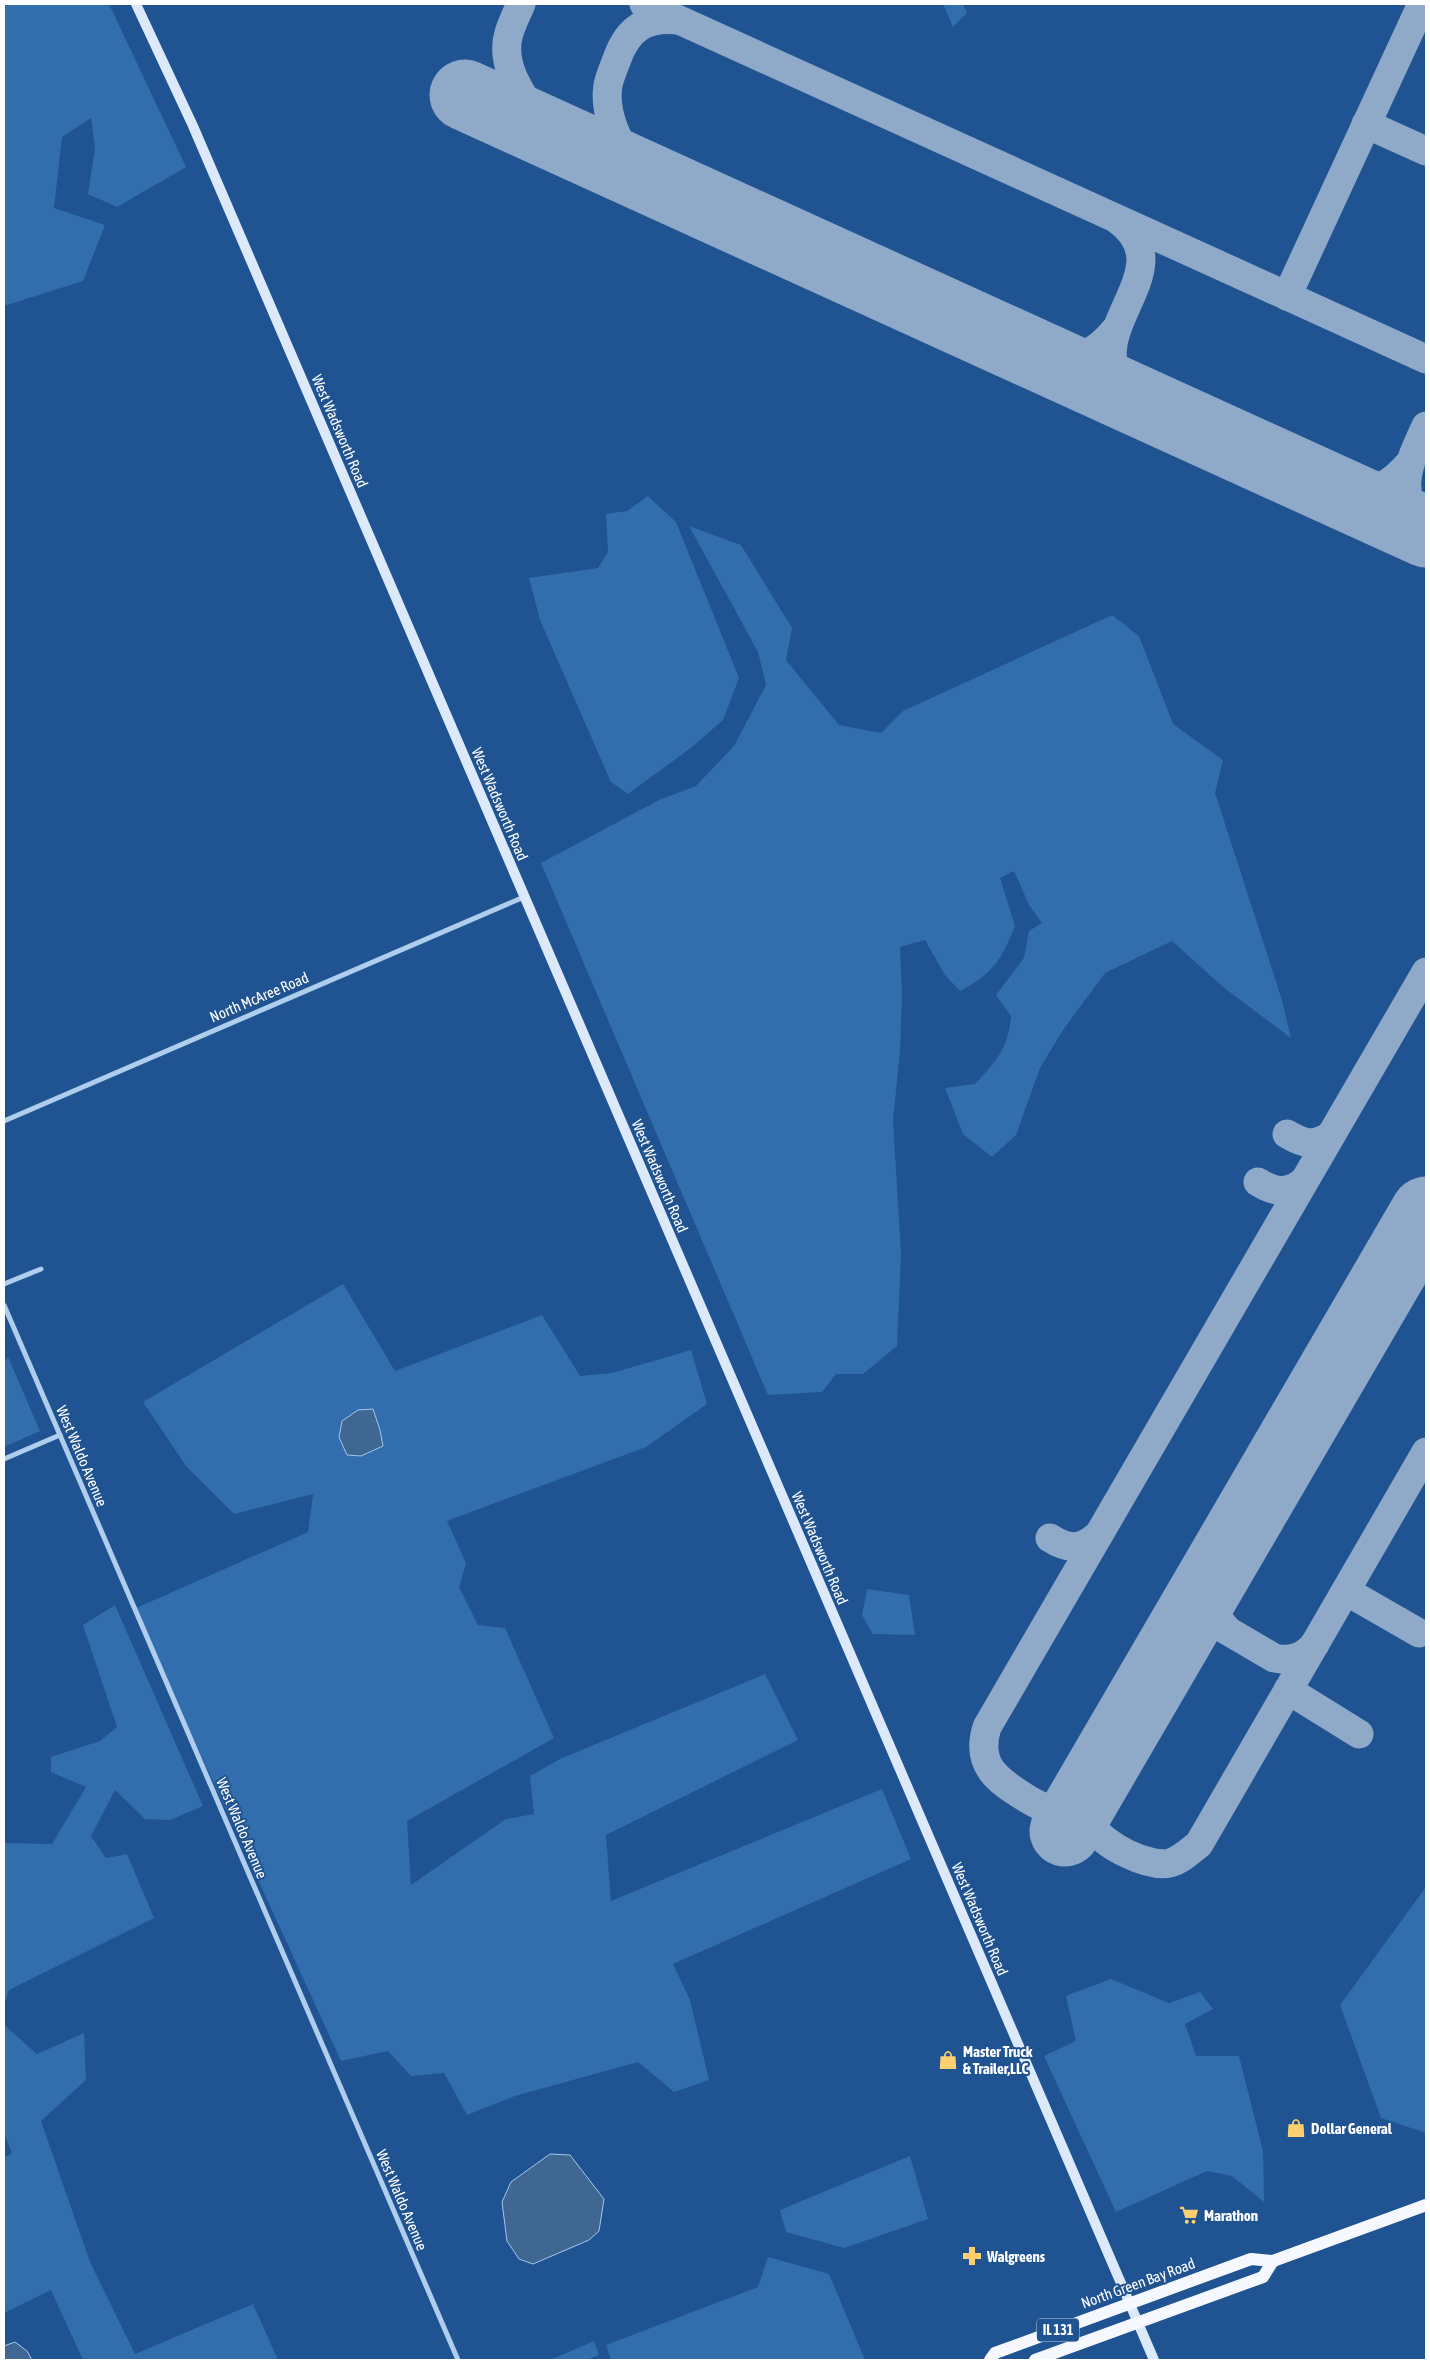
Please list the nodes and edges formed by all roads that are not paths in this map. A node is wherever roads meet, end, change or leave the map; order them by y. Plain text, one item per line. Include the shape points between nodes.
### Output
1 (136, 4) edge
2 (524, 897) junction
3 (4, 1120) edge
4 (41, 1269) dead end
5 (4, 1284) edge
6 (4, 1305) edge
7 (60, 1435) junction
8 (4, 1459) edge
9 (1426, 2205) edge
10 (1273, 2261) junction
11 (1130, 2304) junction
12 (1138, 2323) junction
13 (458, 2360) edge
14 (990, 2360) edge
15 (1036, 2360) edge
16 (1154, 2360) edge

1 - 2 main road, West Wadsworth Road via 193,126
2 - 3 street, North McAree Road
2 - 11 main road, West Wadsworth Road
4 - 5 street
6 - 7 street, West Waldo Avenue
7 - 8 street
7 - 13 street, West Waldo Avenue
9 - 10 main road, North Green Bay Road / IL 131
10 - 11 main road, North Green Bay Road / IL 131 via 1251,2259
10 - 12 main road, North Green Bay Road / IL 131 via 1263,2277
11 - 12 main road, West Wadsworth Road
11 - 14 main road, North Green Bay Road / IL 131 via 995,2353
12 - 15 main road, North Green Bay Road / IL 131
12 - 16 main road, West Wadsworth Road

